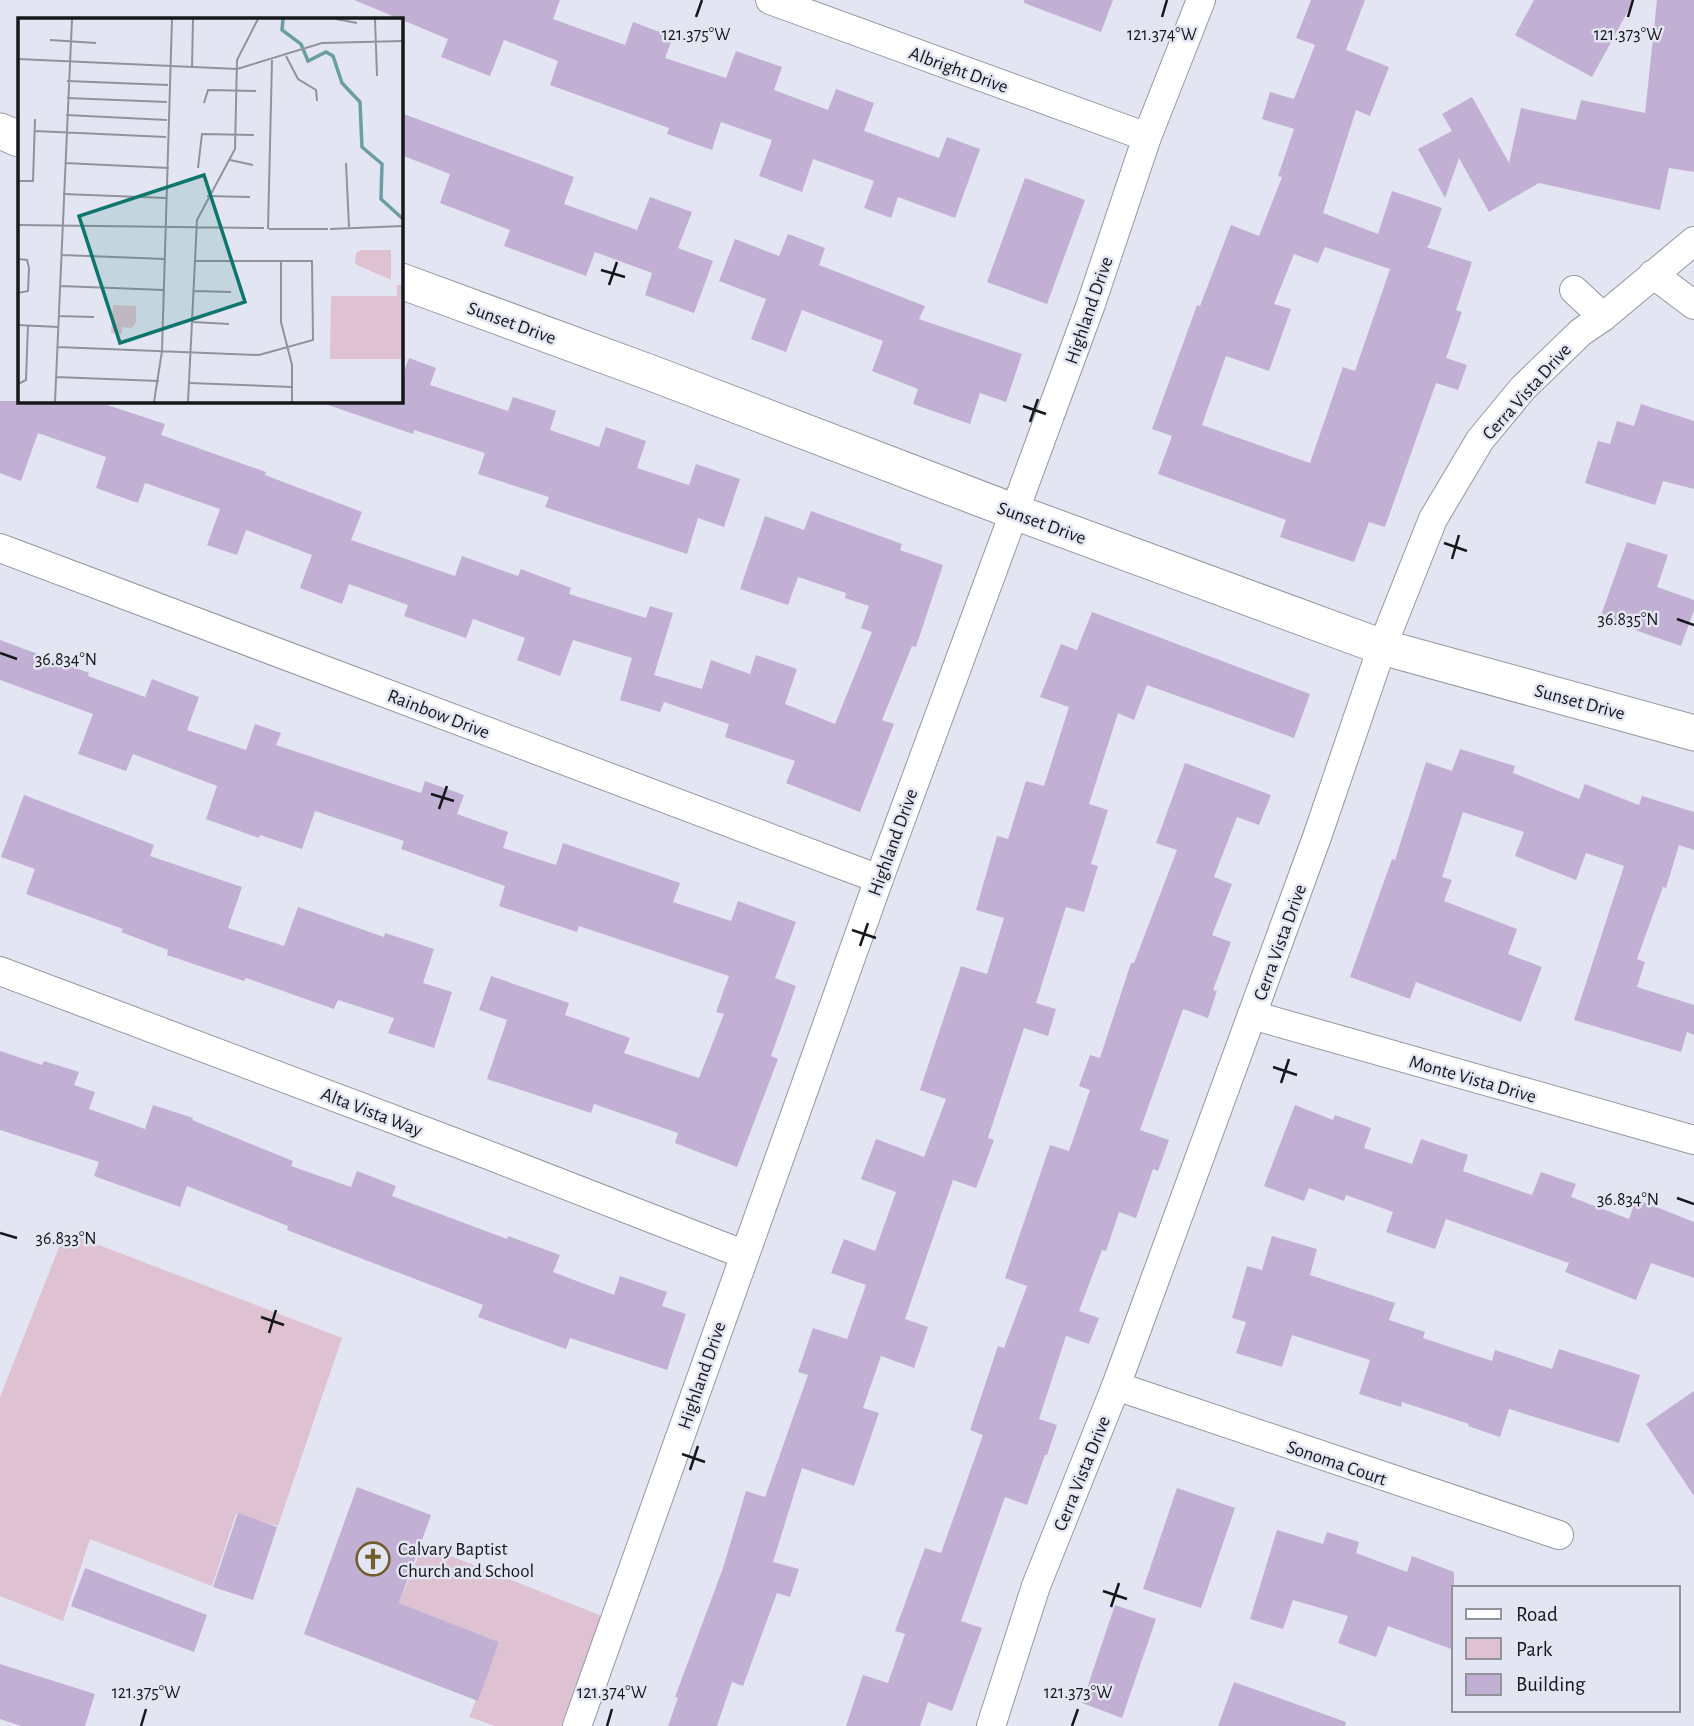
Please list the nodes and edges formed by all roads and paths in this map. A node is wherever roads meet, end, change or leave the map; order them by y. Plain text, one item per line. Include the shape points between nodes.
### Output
1 (770, 0) edge
2 (1201, 0) edge
3 (0, 131) edge
4 (1147, 137) junction
5 (18, 139) edge
6 (1694, 240) edge
7 (1653, 274) junction
8 (402, 281) edge
9 (1574, 290) dead end
10 (1694, 305) edge
11 (1603, 317) junction
12 (1015, 512) junction
13 (0, 548) edge
14 (1382, 647) junction
15 (1694, 733) edge
16 (879, 879) junction
17 (0, 971) edge
18 (1252, 1015) junction
19 (1694, 1140) edge
20 (743, 1254) junction
21 (1116, 1386) junction
22 (1559, 1535) dead end
23 (577, 1726) edge
24 (991, 1726) edge

1 - 4 street, Albright Drive
2 - 4 street, Highland Drive
3 - 5 street
4 - 12 street, Highland Drive
6 - 7 street, Cerra Vista Drive
7 - 10 street
7 - 11 street, Cerra Vista Drive
8 - 12 street, Sunset Drive
9 - 11 street
11 - 14 street, Cerra Vista Drive via 1523,388 1480,440 1433,519
12 - 14 street, Sunset Drive
12 - 16 street, Highland Drive
13 - 16 street, Rainbow Drive
14 - 15 street, Sunset Drive
14 - 18 street, Cerra Vista Drive
16 - 20 street, Highland Drive
17 - 20 street, Alta Vista Way
18 - 19 street, Monte Vista Drive
18 - 21 street, Cerra Vista Drive
20 - 23 street, Highland Drive
21 - 22 street, Sonoma Court
21 - 24 street, Cerra Vista Drive via 1036,1586

